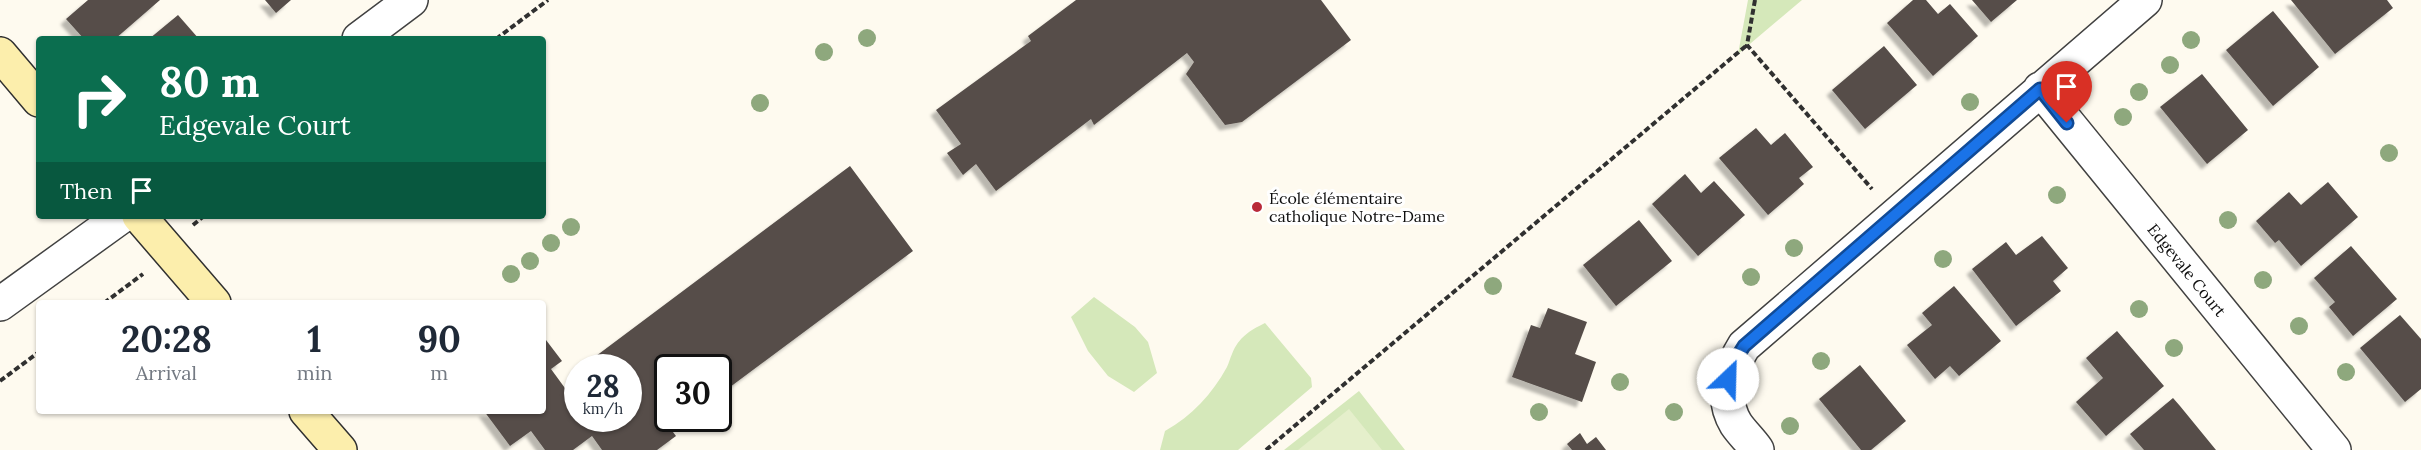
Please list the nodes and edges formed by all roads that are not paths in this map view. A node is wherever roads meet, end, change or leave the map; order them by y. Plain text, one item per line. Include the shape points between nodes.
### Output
1 (411, 0) edge
2 (2145, 0) edge
3 (362, 36) edge
4 (0, 54) edge
5 (2040, 89) junction
6 (36, 96) edge
7 (118, 219) edge
8 (142, 219) edge
9 (211, 300) edge
10 (0, 304) edge
11 (309, 414) edge
12 (340, 450) edge
13 (1757, 450) edge
14 (2334, 450) edge

1 - 3 street
2 - 5 street
4 - 6 street
5 - 13 street via 1744,346 1728,379 1728,397 1736,424
5 - 14 street, Edgevale Court
7 - 10 street
8 - 9 street
11 - 12 street

